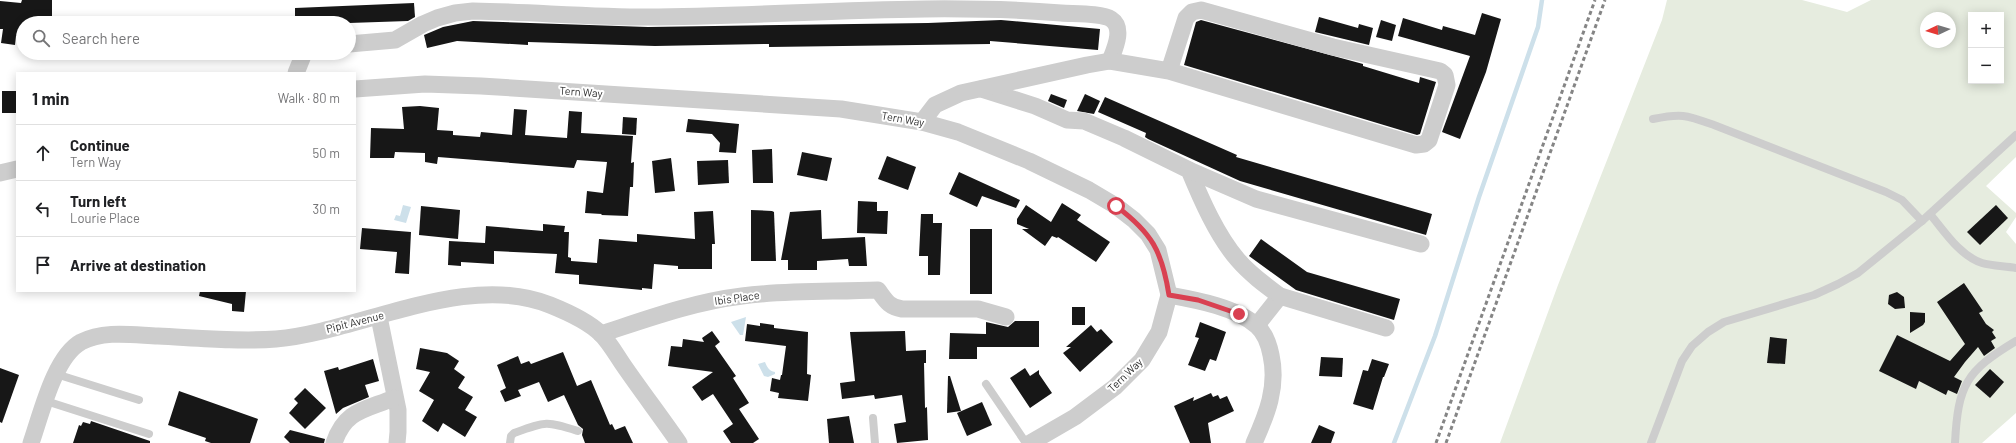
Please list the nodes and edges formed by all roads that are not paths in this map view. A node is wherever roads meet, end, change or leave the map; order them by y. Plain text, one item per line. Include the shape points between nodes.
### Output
1 (356, 43) edge
2 (301, 60) edge
3 (1110, 61) junction
4 (1168, 71) junction
5 (296, 72) edge
6 (980, 88) junction
7 (356, 89) edge
8 (1653, 119) dead end
9 (922, 122) junction
10 (2016, 135) edge
11 (16, 169) edge
12 (1189, 170) junction
13 (0, 173) edge
14 (1930, 214) junction
15 (1922, 221) junction
16 (1421, 244) dead end
17 (2016, 268) edge
18 (1169, 295) junction
19 (1280, 296) junction
20 (380, 317) junction
21 (1006, 317) dead end
22 (1257, 325) junction
23 (1386, 328) dead end
24 (601, 334) junction
25 (2016, 341) edge
26 (56, 374) junction
27 (986, 384) dead end
28 (394, 398) junction
29 (139, 400) dead end
30 (46, 401) junction
31 (873, 418) dead end
32 (578, 431) dead end
33 (149, 434) dead end
34 (31, 443) edge
35 (334, 443) edge
36 (397, 443) edge
37 (510, 443) edge
38 (679, 443) edge
39 (875, 443) edge
40 (1026, 443) edge
41 (1030, 443) edge
42 (1254, 443) edge
43 (1651, 443) edge
44 (1955, 443) edge

1 - 3 street via 395,40 437,18 473,11 647,17 1008,9 1111,19 1118,33
2 - 5 street
3 - 4 street
3 - 6 street
4 - 4 street via 1186,18 1192,12 1201,10 1333,47 1440,71 1445,75 1447,85 1429,140 1416,145
6 - 9 street via 934,105
6 - 12 street via 1035,106 1067,120 1084,122 1124,138
7 - 9 street, Tern Way via 425,84 481,86 841,109
8 - 15 lane via 1686,115 1714,125 1886,192 1902,200
9 - 18 street, Tern Way via 958,132 1029,161 1116,206 1139,224 1158,250
10 - 14 lane
11 - 13 street
12 - 16 street via 1256,199
12 - 19 street via 1216,225 1237,259
14 - 15 lane
14 - 17 lane via 1965,253 1981,263
15 - 43 lane via 1858,272 1838,284 1807,297 1724,322 1708,332 1692,346 1682,361
18 - 22 street via 1198,300 1239,314
18 - 41 street, Tern Way via 1159,332 1142,360 1115,387 1075,417
19 - 22 street
19 - 23 street
20 - 24 street, Pipit Avenue via 465,296 493,294 548,304 568,313
20 - 26 street, Pipit Avenue via 278,339 117,334 99,336 87,339 72,349
20 - 28 street
21 - 24 street, Ibis Place via 978,309 902,309 887,303 878,290 782,293 742,296 674,310
22 - 42 street via 1270,348 1274,386 1268,411
24 - 38 street, Pipit Avenue
25 - 44 lane via 1991,356 1969,379 1957,410
26 - 29 lane
26 - 30 street, Pipit Avenue
27 - 40 lane
28 - 35 street via 352,415 340,427
28 - 36 street via 399,422
30 - 33 lane
30 - 34 street, Pipit Avenue
31 - 39 lane
32 - 37 lane via 542,423 514,433

